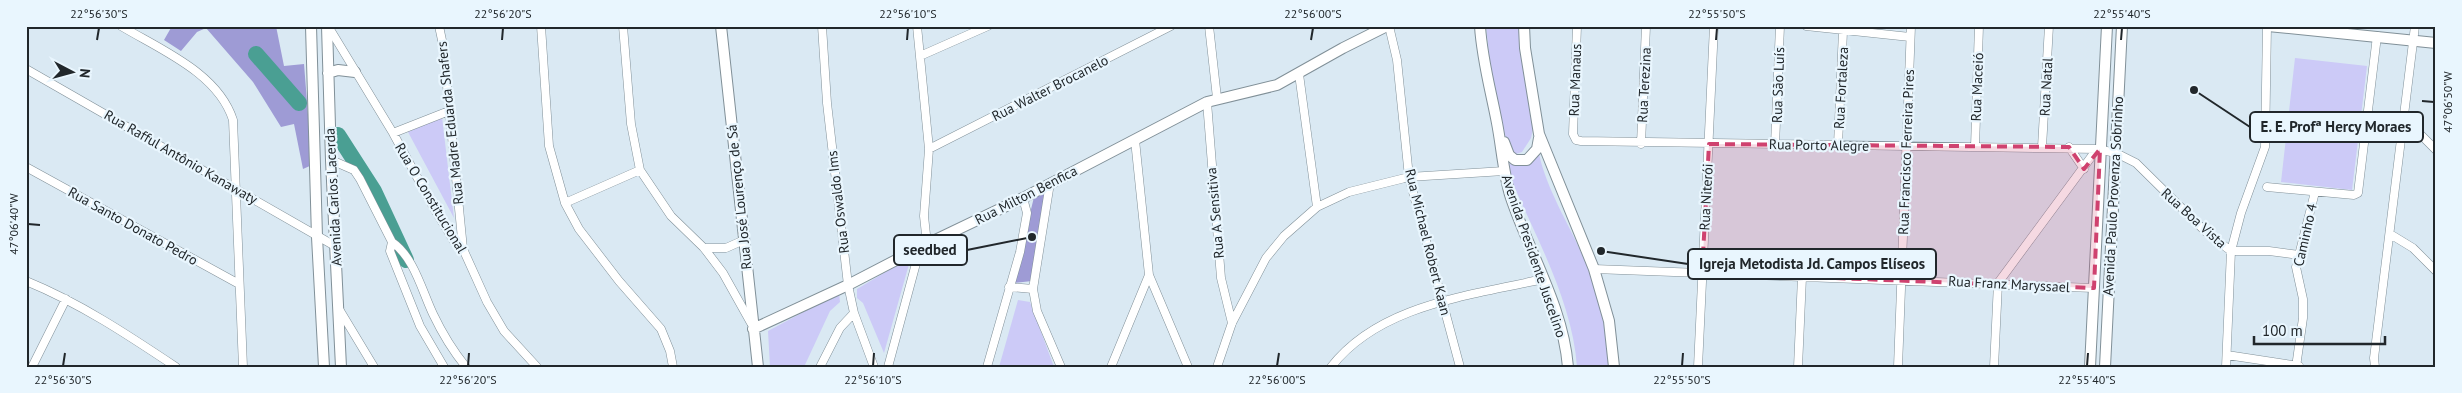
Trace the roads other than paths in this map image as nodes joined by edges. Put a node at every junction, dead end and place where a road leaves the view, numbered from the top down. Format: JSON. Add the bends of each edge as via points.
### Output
{"nodes":[{"id":1,"x":121,"y":26,"type":"edge"},
{"id":2,"x":311,"y":26,"type":"edge"},
{"id":3,"x":328,"y":26,"type":"edge"},
{"id":4,"x":439,"y":26,"type":"edge"},
{"id":5,"x":541,"y":26,"type":"edge"},
{"id":6,"x":623,"y":26,"type":"edge"},
{"id":7,"x":721,"y":26,"type":"edge"},
{"id":8,"x":822,"y":26,"type":"edge"},
{"id":9,"x":917,"y":26,"type":"edge"},
{"id":10,"x":988,"y":26,"type":"edge"},
{"id":11,"x":1171,"y":26,"type":"edge"},
{"id":12,"x":1209,"y":26,"type":"edge"},
{"id":13,"x":1388,"y":26,"type":"edge"},
{"id":14,"x":1480,"y":26,"type":"edge"},
{"id":15,"x":1524,"y":26,"type":"edge"},
{"id":16,"x":1577,"y":26,"type":"edge"},
{"id":17,"x":1646,"y":26,"type":"edge"},
{"id":18,"x":1714,"y":26,"type":"edge"},
{"id":19,"x":1780,"y":26,"type":"edge"},
{"id":20,"x":1806,"y":26,"type":"edge"},
{"id":21,"x":1911,"y":26,"type":"edge"},
{"id":22,"x":1979,"y":26,"type":"edge"},
{"id":23,"x":2049,"y":26,"type":"edge"},
{"id":24,"x":2107,"y":26,"type":"edge"},
{"id":25,"x":2122,"y":26,"type":"edge"},
{"id":26,"x":2268,"y":26,"type":"edge"},
{"id":27,"x":2415,"y":26,"type":"edge"},
{"id":28,"x":1843,"y":31,"type":"junction"},
{"id":29,"x":2377,"y":36,"type":"junction"},
{"id":30,"x":1910,"y":38,"type":"junction"},
{"id":31,"x":2414,"y":40,"type":"junction"},
{"id":32,"x":2436,"y":43,"type":"edge"},
{"id":33,"x":920,"y":56,"type":"junction"},
{"id":34,"x":26,"y":69,"type":"edge"},
{"id":35,"x":355,"y":72,"type":"junction"},
{"id":36,"x":328,"y":74,"type":"junction"},
{"id":37,"x":1299,"y":74,"type":"junction"},
{"id":38,"x":1217,"y":98,"type":"junction"},
{"id":39,"x":1207,"y":102,"type":"junction"},
{"id":40,"x":448,"y":111,"type":"junction"},
{"id":41,"x":2405,"y":119,"type":"junction"},
{"id":42,"x":1497,"y":124,"type":"junction"},
{"id":43,"x":394,"y":133,"type":"junction"},
{"id":44,"x":1540,"y":134,"type":"junction"},
{"id":45,"x":1573,"y":134,"type":"joint"},
{"id":46,"x":1135,"y":140,"type":"junction"},
{"id":47,"x":1641,"y":144,"type":"junction"},
{"id":48,"x":1709,"y":144,"type":"junction"},
{"id":49,"x":1775,"y":145,"type":"junction"},
{"id":50,"x":1838,"y":145,"type":"junction"},
{"id":51,"x":1905,"y":147,"type":"junction"},
{"id":52,"x":1976,"y":147,"type":"junction"},
{"id":53,"x":2042,"y":147,"type":"junction"},
{"id":54,"x":2069,"y":147,"type":"junction"},
{"id":55,"x":929,"y":149,"type":"junction"},
{"id":56,"x":2099,"y":149,"type":"junction"},
{"id":57,"x":2436,"y":150,"type":"edge"},
{"id":58,"x":2116,"y":153,"type":"junction"},
{"id":59,"x":331,"y":160,"type":"junction"},
{"id":60,"x":26,"y":167,"type":"edge"},
{"id":61,"x":2084,"y":169,"type":"junction"},
{"id":62,"x":640,"y":170,"type":"junction"},
{"id":63,"x":1504,"y":171,"type":"junction"},
{"id":64,"x":1409,"y":177,"type":"junction"},
{"id":65,"x":1050,"y":183,"type":"junction"},
{"id":66,"x":2267,"y":187,"type":"dead end"},
{"id":67,"x":236,"y":189,"type":"junction"},
{"id":68,"x":2314,"y":192,"type":"junction"},
{"id":69,"x":1023,"y":198,"type":"junction"},
{"id":70,"x":565,"y":204,"type":"junction"},
{"id":71,"x":1316,"y":207,"type":"junction"},
{"id":72,"x":2390,"y":234,"type":"junction"},
{"id":73,"x":318,"y":237,"type":"junction"},
{"id":74,"x":744,"y":240,"type":"junction"},
{"id":75,"x":392,"y":242,"type":"junction"},
{"id":76,"x":926,"y":244,"type":"junction"},
{"id":77,"x":335,"y":246,"type":"junction"},
{"id":78,"x":704,"y":248,"type":"junction"},
{"id":79,"x":463,"y":249,"type":"junction"},
{"id":80,"x":2231,"y":251,"type":"junction"},
{"id":81,"x":2299,"y":254,"type":"junction"},
{"id":82,"x":1594,"y":269,"type":"junction"},
{"id":83,"x":2436,"y":271,"type":"edge"},
{"id":84,"x":1702,"y":272,"type":"junction"},
{"id":85,"x":1150,"y":275,"type":"junction"},
{"id":86,"x":1802,"y":277,"type":"junction"},
{"id":87,"x":1544,"y":279,"type":"junction"},
{"id":88,"x":1902,"y":280,"type":"junction"},
{"id":89,"x":26,"y":281,"type":"edge"},
{"id":90,"x":1998,"y":283,"type":"junction"},
{"id":91,"x":239,"y":284,"type":"junction"},
{"id":92,"x":848,"y":285,"type":"junction"},
{"id":93,"x":1009,"y":287,"type":"junction"},
{"id":94,"x":2094,"y":288,"type":"junction"},
{"id":95,"x":1033,"y":289,"type":"junction"},
{"id":96,"x":66,"y":299,"type":"junction"},
{"id":97,"x":1442,"y":302,"type":"junction"},
{"id":98,"x":339,"y":309,"type":"junction"},
{"id":99,"x":854,"y":313,"type":"junction"},
{"id":100,"x":1232,"y":323,"type":"junction"},
{"id":101,"x":754,"y":329,"type":"junction"},
{"id":102,"x":2227,"y":355,"type":"junction"},
{"id":103,"x":2298,"y":366,"type":"edge"},
{"id":104,"x":32,"y":367,"type":"edge"},
{"id":105,"x":176,"y":367,"type":"edge"},
{"id":106,"x":243,"y":367,"type":"edge"},
{"id":107,"x":324,"y":367,"type":"edge"},
{"id":108,"x":341,"y":367,"type":"edge"},
{"id":109,"x":374,"y":367,"type":"edge"},
{"id":110,"x":444,"y":367,"type":"edge"},
{"id":111,"x":466,"y":367,"type":"edge"},
{"id":112,"x":537,"y":367,"type":"edge"},
{"id":113,"x":673,"y":367,"type":"edge"},
{"id":114,"x":758,"y":367,"type":"edge"},
{"id":115,"x":820,"y":367,"type":"edge"},
{"id":116,"x":874,"y":367,"type":"edge"},
{"id":117,"x":888,"y":367,"type":"edge"},
{"id":118,"x":987,"y":367,"type":"edge"},
{"id":119,"x":1061,"y":367,"type":"edge"},
{"id":120,"x":1111,"y":367,"type":"edge"},
{"id":121,"x":1188,"y":367,"type":"edge"},
{"id":122,"x":1216,"y":367,"type":"edge"},
{"id":123,"x":1331,"y":367,"type":"edge"},
{"id":124,"x":1460,"y":367,"type":"edge"},
{"id":125,"x":1568,"y":367,"type":"edge"},
{"id":126,"x":1614,"y":367,"type":"edge"},
{"id":127,"x":1698,"y":367,"type":"edge"},
{"id":128,"x":1798,"y":367,"type":"edge"},
{"id":129,"x":1898,"y":367,"type":"edge"},
{"id":130,"x":1994,"y":367,"type":"edge"},
{"id":131,"x":2090,"y":367,"type":"edge"},
{"id":132,"x":2105,"y":367,"type":"edge"},
{"id":133,"x":2226,"y":367,"type":"edge"},
{"id":134,"x":2375,"y":367,"type":"edge"}],
"edges":[{"from":1,"to":67,"type":"street","via":[[204,77],[228,105],[233,120]]},
{"from":2,"to":73,"type":"main road","name":"Avenida Carlos Lacerda"},
{"from":3,"to":35,"type":"street","name":"Rua O Constitucional"},
{"from":3,"to":36,"type":"main road","name":"Avenida Carlos Lacerda"},
{"from":4,"to":40,"type":"street","name":"Rua Madre Eduarda Shafers"},
{"from":5,"to":70,"type":"street","via":[[549,146]]},
{"from":6,"to":62,"type":"street","via":[[632,124]]},
{"from":7,"to":74,"type":"main road","name":"Rua José Lourenço de Sá"},
{"from":8,"to":92,"type":"street","name":"Rua Oswaldo Ims","via":[[827,103]]},
{"from":9,"to":33,"type":"street"},
{"from":10,"to":33,"type":"street"},
{"from":11,"to":55,"type":"street","name":"Rua Walter Brocanelo"},
{"from":12,"to":38,"type":"street"},
{"from":13,"to":37,"type":"main road","name":"Rua Milton Benfica"},
{"from":13,"to":64,"type":"street","name":"Rua Michael Robert Kaan","via":[[1397,60]]},
{"from":14,"to":42,"type":"main road","name":"Avenida Presidente Juscelino","via":[[1482,55]]},
{"from":15,"to":44,"type":"main road"},
{"from":16,"to":45,"type":"street","name":"Rua Manaus"},
{"from":17,"to":47,"type":"street","name":"Rua Terezina"},
{"from":18,"to":48,"type":"street","name":"Rua Niterói"},
{"from":19,"to":49,"type":"street","name":"Rua São Luís"},
{"from":20,"to":28,"type":"street"},
{"from":21,"to":30,"type":"street","name":"Rua Francisco Ferreira Pires"},
{"from":22,"to":52,"type":"street","name":"Rua Maceió"},
{"from":23,"to":53,"type":"street","name":"Rua Natal"},
{"from":24,"to":56,"type":"main road","name":"Avenida Paulo Provenza Sobrinho"},
{"from":25,"to":58,"type":"main road","name":"Avenida Paulo Provenza Sobrinho"},
{"from":26,"to":29,"type":"main road"},
{"from":26,"to":80,"type":"street","via":[[2265,146]]},
{"from":27,"to":31,"type":"street"},
{"from":28,"to":30,"type":"street"},
{"from":28,"to":50,"type":"street","name":"Rua Fortaleza"},
{"from":29,"to":31,"type":"main road"},
{"from":29,"to":68,"type":"street","via":[[2359,191],[2354,195]]},
{"from":30,"to":51,"type":"street","name":"Rua Francisco Ferreira Pires"},
{"from":31,"to":32,"type":"main road"},
{"from":31,"to":41,"type":"street"},
{"from":33,"to":55,"type":"street"},
{"from":34,"to":67,"type":"street","name":"Rua Rafful Antônio Kanawaty"},
{"from":35,"to":36,"type":"main road","via":[[338,70]]},
{"from":35,"to":43,"type":"street","name":"Rua O Constitucional"},
{"from":36,"to":59,"type":"main road","name":"Avenida Carlos Lacerda"},
{"from":37,"to":38,"type":"main road","name":"Rua Milton Benfica","via":[[1277,85]]},
{"from":37,"to":71,"type":"street"},
{"from":38,"to":39,"type":"main road","name":"Rua Milton Benfica"},
{"from":39,"to":46,"type":"main road","name":"Rua Milton Benfica"},
{"from":39,"to":100,"type":"street","name":"Rua A Sensitiva","via":[[1221,278]]},
{"from":40,"to":43,"type":"street"},
{"from":40,"to":79,"type":"street","name":"Rua Madre Eduarda Shafers"},
{"from":41,"to":57,"type":"street"},
{"from":41,"to":72,"type":"street"},
{"from":42,"to":44,"type":"main road","via":[[1509,155],[1515,160],[1527,160],[1533,155]]},
{"from":42,"to":63,"type":"main road","name":"Avenida Presidente Juscelino"},
{"from":43,"to":79,"type":"street","name":"Rua O Constitucional","via":[[435,210]]},
{"from":44,"to":82,"type":"main road"},
{"from":45,"to":47,"type":"street","name":"Rua Porto Alegre","via":[[1576,140],[1581,141]]},
{"from":46,"to":65,"type":"main road","name":"Rua Milton Benfica"},
{"from":46,"to":85,"type":"street"},
{"from":47,"to":48,"type":"street","name":"Rua Porto Alegre"},
{"from":48,"to":49,"type":"street","name":"Rua Porto Alegre"},
{"from":48,"to":84,"type":"street","name":"Rua Niterói"},
{"from":49,"to":50,"type":"street","name":"Rua Porto Alegre"},
{"from":50,"to":51,"type":"street","name":"Rua Porto Alegre"},
{"from":51,"to":52,"type":"street","name":"Rua Porto Alegre"},
{"from":51,"to":88,"type":"street","name":"Rua Francisco Ferreira Pires"},
{"from":52,"to":53,"type":"street","name":"Rua Porto Alegre"},
{"from":53,"to":54,"type":"street","name":"Rua Porto Alegre"},
{"from":54,"to":56,"type":"street","name":"Rua Porto Alegre"},
{"from":54,"to":61,"type":"street"},
{"from":55,"to":76,"type":"street","via":[[924,216]]},
{"from":56,"to":58,"type":"street","name":"Rua Boa Vista"},
{"from":56,"to":61,"type":"street"},
{"from":56,"to":94,"type":"main road","name":"Avenida Paulo Provenza Sobrinho"},
{"from":58,"to":80,"type":"street","name":"Rua Boa Vista","via":[[2136,163],[2206,232]]},
{"from":58,"to":132,"type":"main road","name":"Avenida Paulo Provenza Sobrinho"},
{"from":59,"to":75,"type":"street","via":[[346,165],[357,175]]},
{"from":59,"to":77,"type":"main road","name":"Avenida Carlos Lacerda"},
{"from":60,"to":91,"type":"street","name":"Rua Santo Donato Pedro"},
{"from":61,"to":90,"type":"street"},
{"from":62,"to":70,"type":"street"},
{"from":62,"to":78,"type":"street","via":[[671,216]]},
{"from":63,"to":64,"type":"street"},
{"from":63,"to":87,"type":"main road","name":"Avenida Presidente Juscelino"},
{"from":64,"to":71,"type":"street","via":[[1349,192]]},
{"from":64,"to":97,"type":"street","name":"Rua Michael Robert Kaan"},
{"from":65,"to":69,"type":"main road","name":"Rua Milton Benfica"},
{"from":65,"to":95,"type":"street"},
{"from":66,"to":68,"type":"street"},
{"from":67,"to":73,"type":"street","name":"Rua Rafful Antônio Kanawaty"},
{"from":67,"to":91,"type":"street"},
{"from":68,"to":81,"type":"street","name":"Caminho 4"},
{"from":69,"to":76,"type":"main road","name":"Rua Milton Benfica"},
{"from":69,"to":93,"type":"street","via":[[1027,213]]},
{"from":70,"to":113,"type":"street","via":[[579,229],[661,329]]},
{"from":71,"to":100,"type":"street","via":[[1284,236],[1266,258]]},
{"from":72,"to":83,"type":"street","via":[[2413,248]]},
{"from":72,"to":134,"type":"street"},
{"from":73,"to":77,"type":"street","name":"Rua Rafful Antônio Kanawaty"},
{"from":73,"to":107,"type":"main road","name":"Avenida Carlos Lacerda"},
{"from":74,"to":78,"type":"street","via":[[726,248]]},
{"from":74,"to":101,"type":"main road","name":"Rua José Lourenço de Sá"},
{"from":75,"to":110,"type":"street","via":[[390,251],[420,326]]},
{"from":75,"to":111,"type":"street","via":[[402,249],[434,317]]},
{"from":76,"to":92,"type":"main road","name":"Rua Milton Benfica"},
{"from":76,"to":117,"type":"street","via":[[918,256]]},
{"from":77,"to":98,"type":"main road","name":"Avenida Carlos Lacerda"},
{"from":78,"to":101,"type":"street","via":[[723,273]]},
{"from":79,"to":112,"type":"street","name":"Rua O Constitucional","via":[[504,331]]},
{"from":80,"to":81,"type":"street","name":"Rua Boa Vista"},
{"from":80,"to":102,"type":"street"},
{"from":81,"to":103,"type":"street","name":"Caminho 4","via":[[2296,273],[2303,299],[2303,318]]},
{"from":82,"to":84,"type":"street","name":"Rua Franz Maryssael"},
{"from":82,"to":126,"type":"main road","via":[[1609,321]]},
{"from":84,"to":86,"type":"street","name":"Rua Franz Maryssael"},
{"from":84,"to":127,"type":"street","name":"Rua Niterói"},
{"from":85,"to":120,"type":"street"},
{"from":85,"to":121,"type":"street"},
{"from":86,"to":88,"type":"street","name":"Rua Franz Maryssael"},
{"from":86,"to":128,"type":"street"},
{"from":87,"to":97,"type":"street"},
{"from":87,"to":125,"type":"main road","name":"Avenida Presidente Juscelino","via":[[1561,328]]},
{"from":88,"to":90,"type":"street","name":"Rua Franz Maryssael"},
{"from":88,"to":129,"type":"street","name":"Rua Francisco Ferreira Pires"},
{"from":89,"to":96,"type":"street"},
{"from":90,"to":94,"type":"street","name":"Rua Franz Maryssael"},
{"from":90,"to":130,"type":"street"},
{"from":91,"to":106,"type":"street"},
{"from":92,"to":99,"type":"street","name":"Rua Oswaldo Ims"},
{"from":92,"to":101,"type":"main road","name":"Rua Milton Benfica"},
{"from":93,"to":95,"type":"street"},
{"from":93,"to":118,"type":"street"},
{"from":94,"to":131,"type":"main road","name":"Avenida Paulo Provenza Sobrinho"},
{"from":95,"to":119,"type":"street","via":[[1037,311]]},
{"from":96,"to":104,"type":"street"},
{"from":96,"to":105,"type":"street"},
{"from":97,"to":123,"type":"street","via":[[1391,319],[1358,339]]},
{"from":97,"to":124,"type":"street","name":"Rua Michael Robert Kaan"},
{"from":98,"to":108,"type":"main road","name":"Avenida Carlos Lacerda"},
{"from":98,"to":109,"type":"street"},
{"from":99,"to":115,"type":"street","via":[[840,328]]},
{"from":99,"to":116,"type":"street","name":"Rua Oswaldo Ims"},
{"from":100,"to":122,"type":"street"},
{"from":101,"to":114,"type":"main road","name":"Rua José Lourenço de Sá"},
{"from":102,"to":103,"type":"street"},
{"from":102,"to":133,"type":"street"}]}
